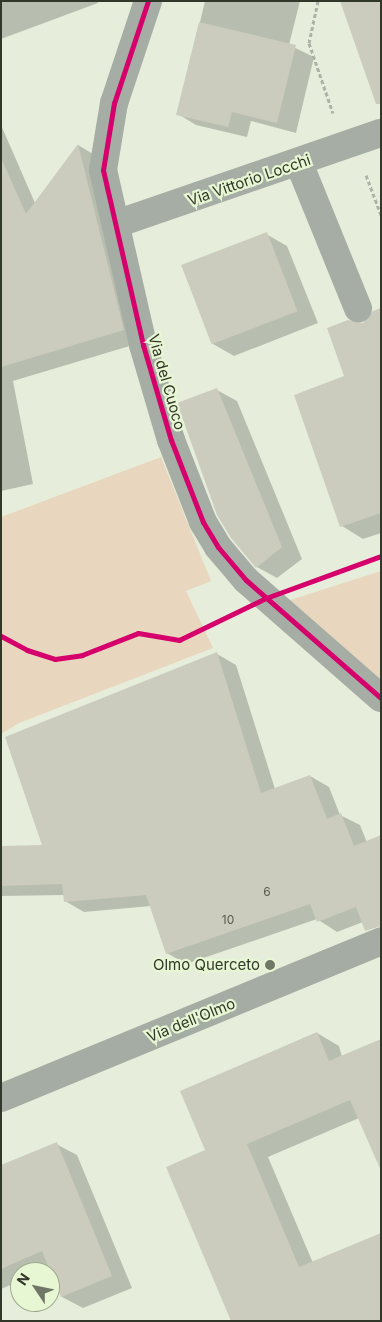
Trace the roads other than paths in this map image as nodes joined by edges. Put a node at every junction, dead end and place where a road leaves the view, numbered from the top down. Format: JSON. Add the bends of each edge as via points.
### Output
{"nodes":[{"id":1,"x":148,"y":1,"type":"edge"},
{"id":2,"x":381,"y":134,"type":"edge"},
{"id":3,"x":299,"y":163,"type":"junction"},
{"id":4,"x":116,"y":224,"type":"junction"},
{"id":5,"x":358,"y":308,"type":"dead end"},
{"id":6,"x":381,"y":698,"type":"edge"},
{"id":7,"x":381,"y":941,"type":"edge"},
{"id":8,"x":1,"y":1098,"type":"edge"}],
"edges":[{"from":1,"to":4,"type":"street","name":"Via del Cuoco","via":[[114,104],[105,144],[102,170]]},
{"from":2,"to":3,"type":"street","name":"Via Vittorio Locchi"},
{"from":3,"to":4,"type":"street","name":"Via Vittorio Locchi"},
{"from":3,"to":5,"type":"street"},
{"from":4,"to":6,"type":"street","name":"Via del Cuoco","via":[[143,346],[171,440],[203,522],[218,547],[246,580]]},
{"from":7,"to":8,"type":"main road","name":"Via dell'Olmo"}]}
